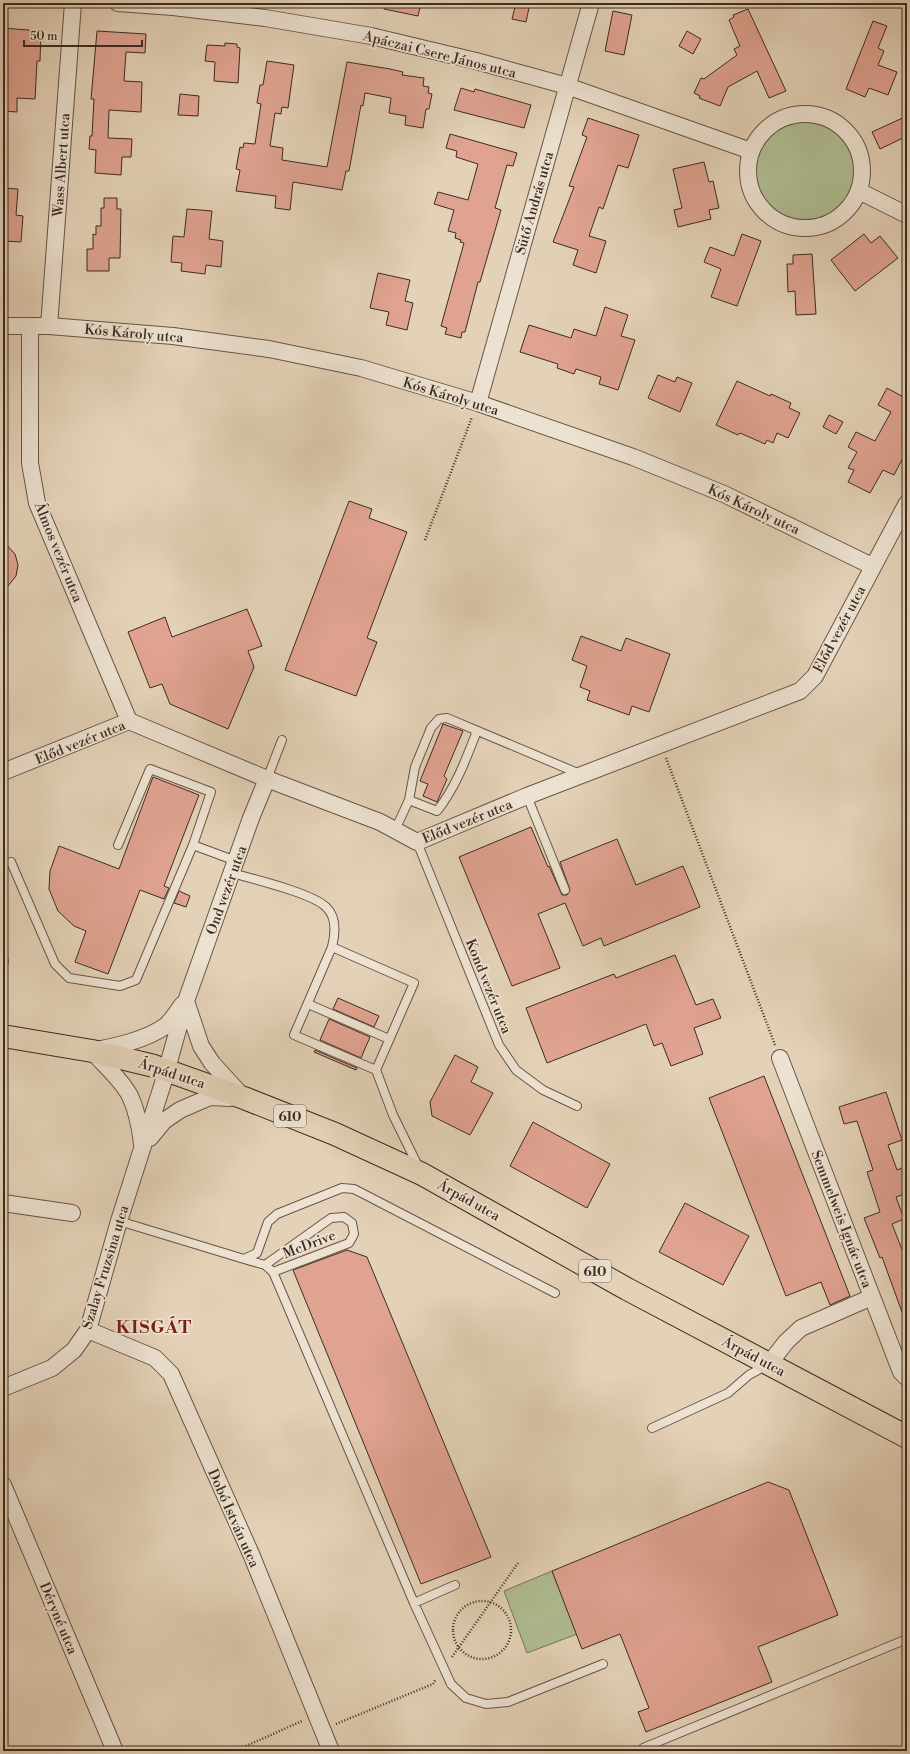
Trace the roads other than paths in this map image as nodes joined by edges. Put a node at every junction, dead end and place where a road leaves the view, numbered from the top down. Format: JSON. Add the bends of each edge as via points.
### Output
{"nodes":[{"id":1,"x":73,"y":3,"type":"edge"},
{"id":2,"x":118,"y":3,"type":"edge"},
{"id":3,"x":591,"y":3,"type":"edge"},
{"id":4,"x":567,"y":86,"type":"junction"},
{"id":5,"x":751,"y":151,"type":"junction"},
{"id":6,"x":859,"y":191,"type":"junction"},
{"id":7,"x":907,"y":215,"type":"edge"},
{"id":8,"x":3,"y":326,"type":"edge"},
{"id":9,"x":30,"y":326,"type":"junction"},
{"id":10,"x":49,"y":326,"type":"junction"},
{"id":11,"x":478,"y":403,"type":"junction"},
{"id":12,"x":907,"y":503,"type":"edge"},
{"id":13,"x":872,"y":566,"type":"junction"},
{"id":14,"x":129,"y":721,"type":"junction"},
{"id":15,"x":477,"y":731,"type":"junction"},
{"id":16,"x":282,"y":740,"type":"dead end"},
{"id":17,"x":3,"y":772,"type":"edge"},
{"id":18,"x":582,"y":775,"type":"junction"},
{"id":19,"x":267,"y":779,"type":"junction"},
{"id":20,"x":527,"y":796,"type":"junction"},
{"id":21,"x":409,"y":800,"type":"junction"},
{"id":22,"x":394,"y":830,"type":"junction"},
{"id":23,"x":417,"y":842,"type":"junction"},
{"id":24,"x":118,"y":845,"type":"dead end"},
{"id":25,"x":193,"y":845,"type":"junction"},
{"id":26,"x":11,"y":862,"type":"dead end"},
{"id":27,"x":234,"y":867,"type":"junction"},
{"id":28,"x":565,"y":890,"type":"dead end"},
{"id":29,"x":332,"y":948,"type":"junction"},
{"id":30,"x":186,"y":1001,"type":"junction"},
{"id":31,"x":308,"y":1004,"type":"junction"},
{"id":32,"x":3,"y":1036,"type":"edge"},
{"id":33,"x":390,"y":1039,"type":"junction"},
{"id":34,"x":92,"y":1051,"type":"junction"},
{"id":35,"x":780,"y":1058,"type":"road end"},
{"id":36,"x":376,"y":1070,"type":"junction"},
{"id":37,"x":166,"y":1071,"type":"junction"},
{"id":38,"x":244,"y":1098,"type":"junction"},
{"id":39,"x":577,"y":1106,"type":"dead end"},
{"id":40,"x":142,"y":1149,"type":"junction"},
{"id":41,"x":422,"y":1174,"type":"junction"},
{"id":42,"x":3,"y":1203,"type":"edge"},
{"id":43,"x":72,"y":1213,"type":"dead end"},
{"id":44,"x":119,"y":1221,"type":"junction"},
{"id":45,"x":244,"y":1259,"type":"junction"},
{"id":46,"x":265,"y":1265,"type":"junction"},
{"id":47,"x":273,"y":1272,"type":"junction"},
{"id":48,"x":555,"y":1293,"type":"dead end"},
{"id":49,"x":872,"y":1296,"type":"junction"},
{"id":50,"x":88,"y":1330,"type":"junction"},
{"id":51,"x":769,"y":1364,"type":"junction"},
{"id":52,"x":907,"y":1378,"type":"edge"},
{"id":53,"x":3,"y":1388,"type":"edge"},
{"id":54,"x":652,"y":1428,"type":"dead end"},
{"id":55,"x":907,"y":1437,"type":"edge"},
{"id":56,"x":3,"y":1485,"type":"edge"},
{"id":57,"x":455,"y":1585,"type":"dead end"},
{"id":58,"x":414,"y":1603,"type":"junction"},
{"id":59,"x":907,"y":1639,"type":"edge"},
{"id":60,"x":603,"y":1664,"type":"dead end"},
{"id":61,"x":643,"y":1748,"type":"dead end"},
{"id":62,"x":115,"y":1751,"type":"edge"},
{"id":63,"x":331,"y":1751,"type":"edge"}],
"edges":[{"from":1,"to":10,"type":"street","name":"Wass Albert utca"},
{"from":2,"to":4,"type":"street","name":"Apáczai Csere János utca","via":[[265,18],[371,36]]},
{"from":3,"to":4,"type":"street","name":"Sütő András utca"},
{"from":4,"to":5,"type":"street","name":"Apáczai Csere János utca"},
{"from":4,"to":11,"type":"street","name":"Sütő András utca"},
{"from":5,"to":6,"type":"street","via":[[747,166],[749,187],[758,205],[773,219],[792,227],[813,228],[832,221],[848,208]]},
{"from":5,"to":6,"type":"street","via":[[763,130],[779,119],[798,114],[818,114],[836,122],[850,135],[859,152],[862,171]]},
{"from":6,"to":7,"type":"street"},
{"from":8,"to":9,"type":"street","name":"Kós Károly utca"},
{"from":9,"to":10,"type":"street","name":"Kós Károly utca"},
{"from":9,"to":14,"type":"street","name":"Álmos vezér utca","via":[[30,463],[37,503]]},
{"from":10,"to":11,"type":"street","name":"Kós Károly utca","via":[[173,336],[269,349],[361,368]]},
{"from":11,"to":13,"type":"street","name":"Kós Károly utca","via":[[633,456],[696,482]]},
{"from":12,"to":13,"type":"street","name":"Előd vezér utca"},
{"from":13,"to":18,"type":"street","name":"Előd vezér utca","via":[[815,676],[800,691]]},
{"from":14,"to":17,"type":"street","name":"Előd vezér utca"},
{"from":14,"to":19,"type":"street","name":"Előd vezér utca"},
{"from":15,"to":18,"type":"lane"},
{"from":15,"to":21,"type":"lane","via":[[458,779],[437,811]]},
{"from":15,"to":21,"type":"lane","via":[[447,718],[439,719],[431,728],[415,767]]},
{"from":16,"to":19,"type":"lane"},
{"from":18,"to":20,"type":"street","name":"Előd vezér utca"},
{"from":19,"to":22,"type":"street","name":"Előd vezér utca","via":[[380,822]]},
{"from":19,"to":27,"type":"street","name":"Ond vezér utca"},
{"from":20,"to":23,"type":"street","name":"Előd vezér utca"},
{"from":20,"to":28,"type":"lane"},
{"from":21,"to":22,"type":"lane"},
{"from":22,"to":23,"type":"street","name":"Előd vezér utca"},
{"from":23,"to":39,"type":"lane","name":"Kond vezér utca","via":[[499,1045],[516,1070],[543,1090]]},
{"from":24,"to":25,"type":"lane","via":[[150,769],[211,792]]},
{"from":25,"to":26,"type":"lane","via":[[136,980],[120,986],[69,978],[55,964]]},
{"from":25,"to":27,"type":"lane"},
{"from":27,"to":29,"type":"lane","via":[[316,900],[327,907],[333,918],[335,934]]},
{"from":27,"to":30,"type":"street","name":"Ond vezér utca"},
{"from":29,"to":31,"type":"lane"},
{"from":29,"to":33,"type":"lane","via":[[414,983]]},
{"from":30,"to":34,"type":"street","name":"Ond vezér utca","via":[[165,1026],[153,1033],[131,1042]]},
{"from":30,"to":37,"type":"street","name":"Ond vezér utca"},
{"from":30,"to":38,"type":"street","via":[[201,1046],[212,1063]]},
{"from":31,"to":33,"type":"lane"},
{"from":31,"to":36,"type":"lane","via":[[294,1035]]},
{"from":32,"to":34,"type":"main road","name":"Árpád utca","number":"610"},
{"from":33,"to":36,"type":"lane"},
{"from":34,"to":37,"type":"main road","name":"Árpád utca","number":"610"},
{"from":34,"to":40,"type":"street","name":"Szalay Fruzsina utca","via":[[130,1096],[139,1120]]},
{"from":35,"to":49,"type":"street","name":"Semmelweis Ignác utca"},
{"from":36,"to":41,"type":"lane"},
{"from":37,"to":38,"type":"main road","name":"Árpád utca","number":"610"},
{"from":37,"to":40,"type":"street","name":"Szalay Fruzsina utca"},
{"from":38,"to":40,"type":"street","name":"Szalay Fruzsina utca","via":[[210,1097],[180,1110],[164,1121]]},
{"from":38,"to":41,"type":"main road","name":"Árpád utca","number":"610","via":[[336,1134]]},
{"from":40,"to":44,"type":"street","name":"Szalay Fruzsina utca"},
{"from":41,"to":51,"type":"main road","name":"Árpád utca","number":"610","via":[[627,1289]]},
{"from":42,"to":43,"type":"street"},
{"from":44,"to":45,"type":"lane"},
{"from":44,"to":50,"type":"street","name":"Szalay Fruzsina utca"},
{"from":45,"to":46,"type":"lane"},
{"from":45,"to":48,"type":"lane","via":[[257,1252],[268,1222],[277,1214],[342,1188],[354,1189]]},
{"from":46,"to":47,"type":"lane"},
{"from":46,"to":47,"type":"lane","name":"McDrive","via":[[332,1218],[344,1217],[352,1223],[354,1234],[348,1243]]},
{"from":47,"to":58,"type":"lane"},
{"from":49,"to":51,"type":"street","via":[[802,1328],[786,1342]]},
{"from":49,"to":52,"type":"street","name":"Semmelweis Ignác utca","via":[[901,1372]]},
{"from":50,"to":53,"type":"street","name":"Szalay Fruzsina utca","via":[[74,1350],[52,1368]]},
{"from":50,"to":63,"type":"street","name":"Dobó István utca","via":[[155,1358],[171,1374],[251,1554]]},
{"from":51,"to":54,"type":"lane","via":[[749,1375],[728,1393]]},
{"from":51,"to":55,"type":"main road","name":"Árpád utca","number":"610"},
{"from":56,"to":62,"type":"street","name":"Déryné utca"},
{"from":57,"to":58,"type":"lane"},
{"from":58,"to":60,"type":"lane","via":[[451,1684],[466,1698],[486,1704],[508,1702]]},
{"from":59,"to":61,"type":"lane"}]}
